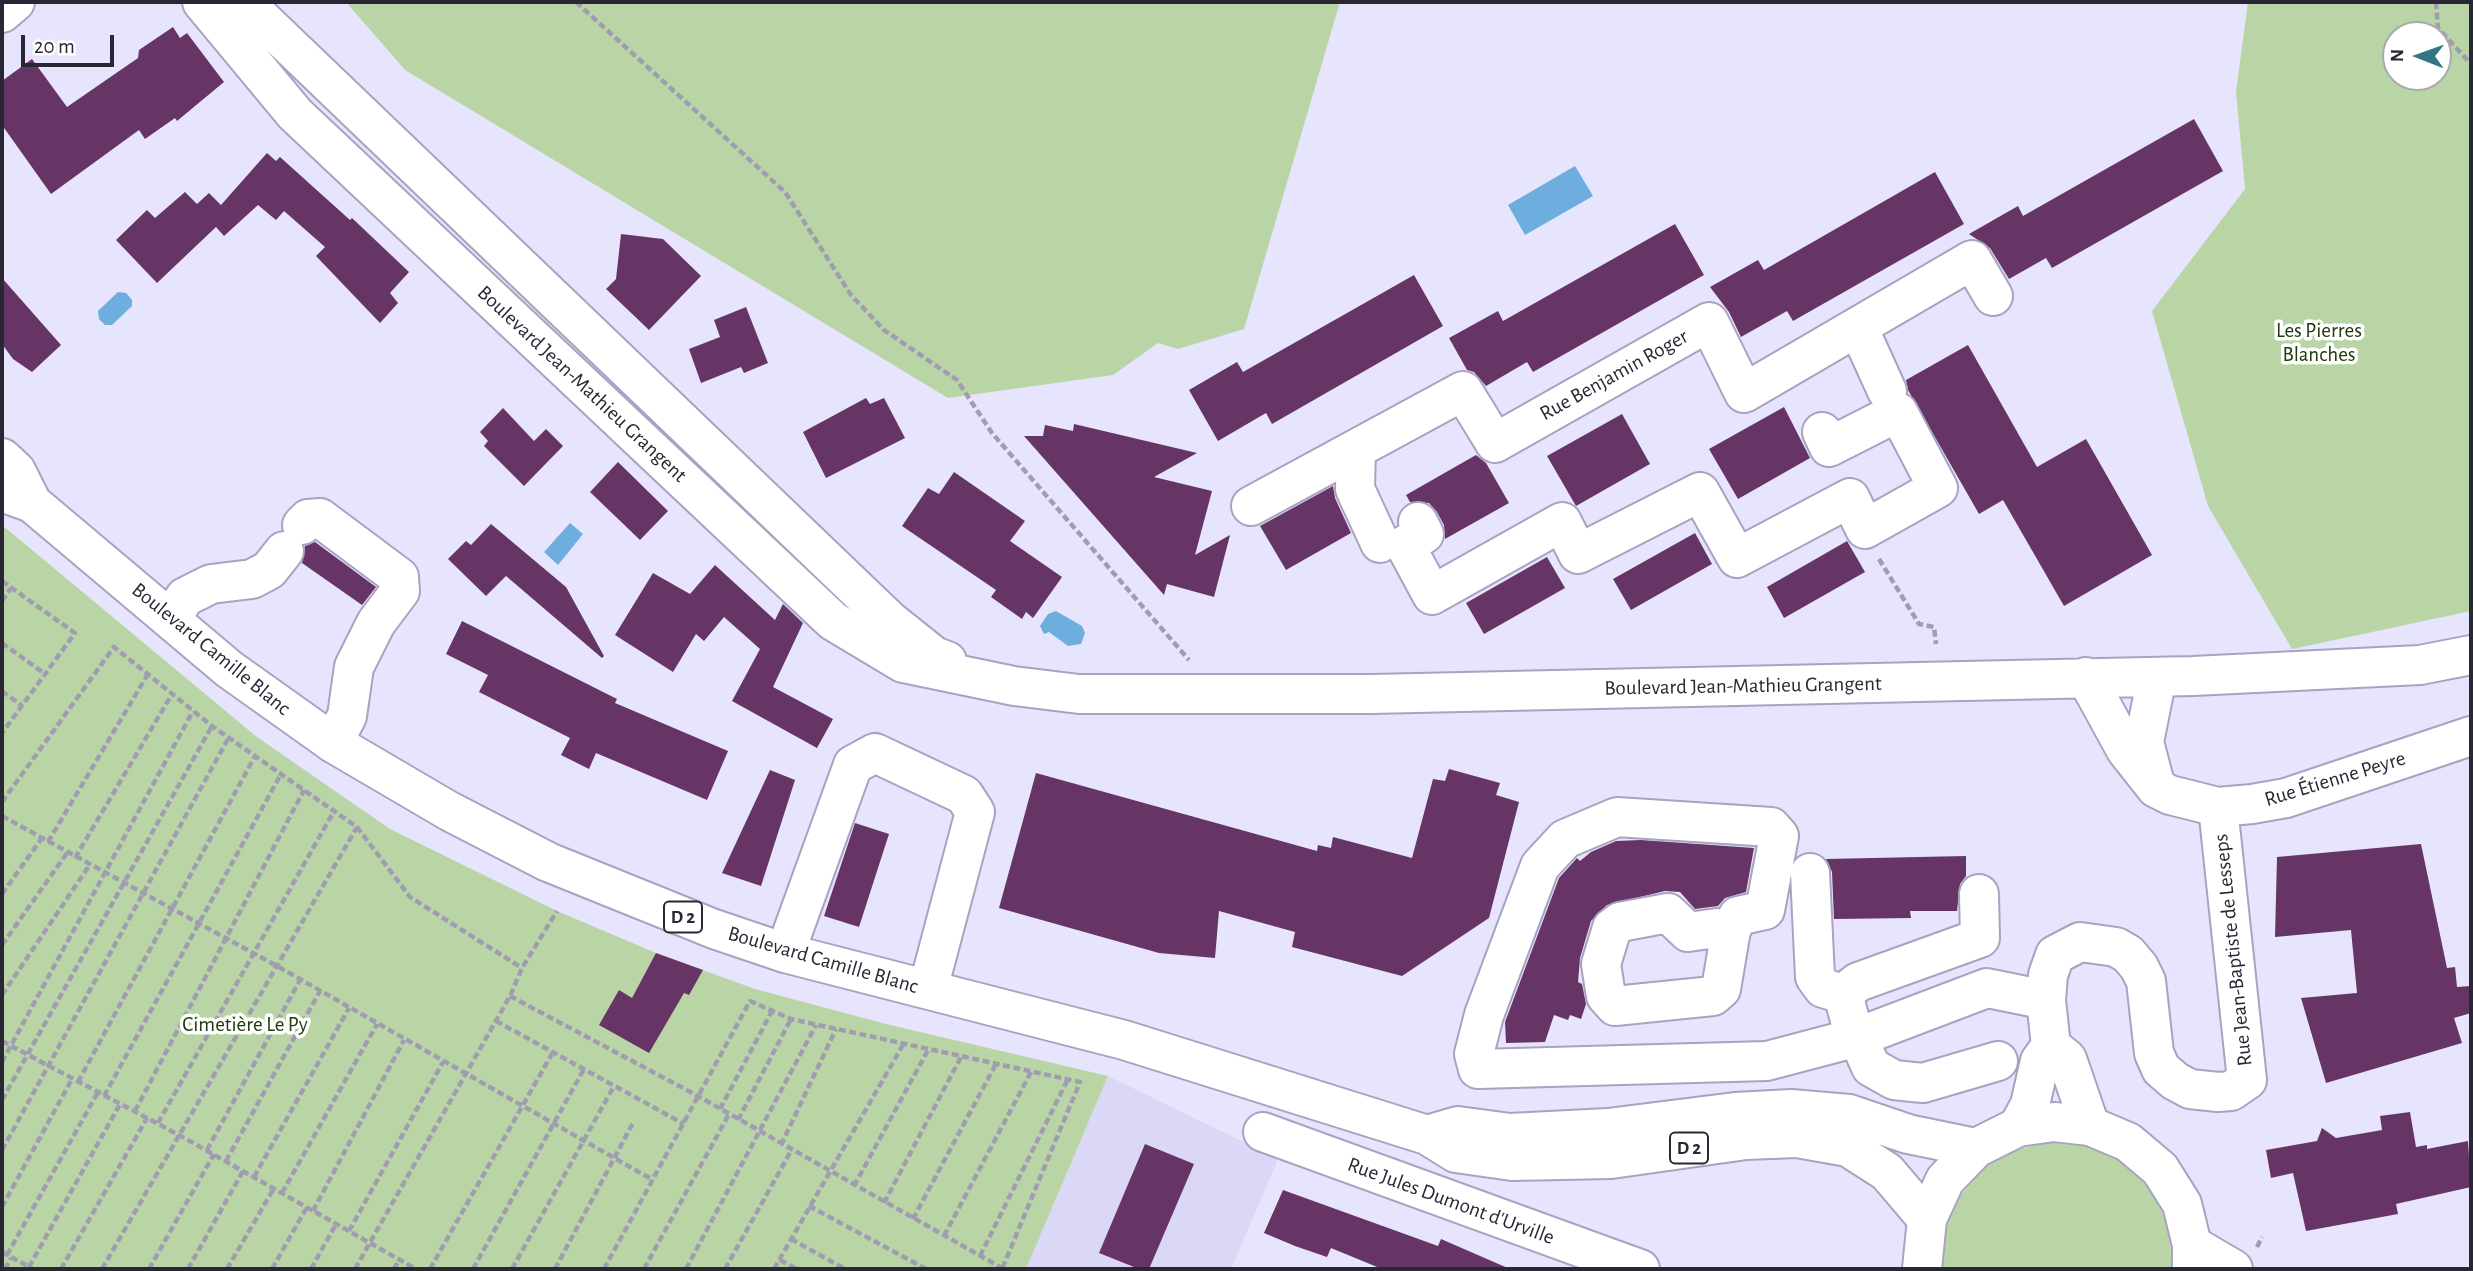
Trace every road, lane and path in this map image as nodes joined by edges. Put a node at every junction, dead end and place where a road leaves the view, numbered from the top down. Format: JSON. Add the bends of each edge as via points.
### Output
{"nodes":[{"id":1,"x":15,"y":2,"type":"edge"},
{"id":2,"x":202,"y":2,"type":"edge"},
{"id":3,"x":244,"y":2,"type":"edge"},
{"id":4,"x":576,"y":2,"type":"edge"},
{"id":5,"x":2436,"y":2,"type":"edge"},
{"id":6,"x":2,"y":13,"type":"edge"},
{"id":7,"x":2471,"y":64,"type":"edge"},
{"id":8,"x":1993,"y":296,"type":"dead end"},
{"id":9,"x":1858,"y":327,"type":"junction"},
{"id":10,"x":1887,"y":391,"type":"dead end"},
{"id":11,"x":1822,"y":432,"type":"dead end"},
{"id":12,"x":1356,"y":449,"type":"junction"},
{"id":13,"x":2,"y":458,"type":"edge"},
{"id":14,"x":17,"y":497,"type":"edge"},
{"id":15,"x":1251,"y":506,"type":"dead end"},
{"id":16,"x":1418,"y":522,"type":"dead end"},
{"id":17,"x":1380,"y":543,"type":"dead end"},
{"id":18,"x":1880,"y":560,"type":"dead end"},
{"id":19,"x":2,"y":581,"type":"edge"},
{"id":20,"x":11,"y":588,"type":"junction"},
{"id":21,"x":2,"y":601,"type":"edge"},
{"id":22,"x":171,"y":618,"type":"junction"},
{"id":23,"x":2,"y":643,"type":"edge"},
{"id":24,"x":1936,"y":645,"type":"dead end"},
{"id":25,"x":2471,"y":654,"type":"edge"},
{"id":26,"x":45,"y":674,"type":"junction"},
{"id":27,"x":148,"y":674,"type":"junction"},
{"id":28,"x":2086,"y":677,"type":"junction"},
{"id":29,"x":2157,"y":677,"type":"junction"},
{"id":30,"x":1014,"y":686,"type":"junction"},
{"id":31,"x":2,"y":691,"type":"edge"},
{"id":32,"x":172,"y":694,"type":"junction"},
{"id":33,"x":1216,"y":694,"type":"junction"},
{"id":34,"x":22,"y":706,"type":"junction"},
{"id":35,"x":194,"y":711,"type":"junction"},
{"id":36,"x":212,"y":726,"type":"junction"},
{"id":37,"x":2,"y":733,"type":"edge"},
{"id":38,"x":2471,"y":736,"type":"edge"},
{"id":39,"x":229,"y":737,"type":"junction"},
{"id":40,"x":333,"y":743,"type":"junction"},
{"id":41,"x":255,"y":756,"type":"junction"},
{"id":42,"x":281,"y":774,"type":"junction"},
{"id":43,"x":2156,"y":788,"type":"junction"},
{"id":44,"x":304,"y":790,"type":"junction"},
{"id":45,"x":2,"y":802,"type":"edge"},
{"id":46,"x":2218,"y":807,"type":"junction"},
{"id":47,"x":334,"y":811,"type":"junction"},
{"id":48,"x":2,"y":816,"type":"edge"},
{"id":49,"x":357,"y":827,"type":"junction"},
{"id":50,"x":41,"y":838,"type":"junction"},
{"id":51,"x":48,"y":842,"type":"junction"},
{"id":52,"x":67,"y":853,"type":"junction"},
{"id":53,"x":75,"y":858,"type":"junction"},
{"id":54,"x":89,"y":866,"type":"junction"},
{"id":55,"x":1810,"y":873,"type":"dead end"},
{"id":56,"x":105,"y":874,"type":"junction"},
{"id":57,"x":123,"y":884,"type":"junction"},
{"id":58,"x":2,"y":894,"type":"edge"},
{"id":59,"x":1979,"y":894,"type":"dead end"},
{"id":60,"x":144,"y":896,"type":"junction"},
{"id":61,"x":170,"y":910,"type":"junction"},
{"id":62,"x":557,"y":911,"type":"dead end"},
{"id":63,"x":199,"y":925,"type":"junction"},
{"id":64,"x":1731,"y":930,"type":"dead end"},
{"id":65,"x":226,"y":939,"type":"junction"},
{"id":66,"x":2,"y":945,"type":"edge"},
{"id":67,"x":252,"y":953,"type":"junction"},
{"id":68,"x":785,"y":953,"type":"junction"},
{"id":69,"x":276,"y":966,"type":"junction"},
{"id":70,"x":522,"y":968,"type":"junction"},
{"id":71,"x":300,"y":980,"type":"junction"},
{"id":72,"x":928,"y":989,"type":"junction"},
{"id":73,"x":320,"y":991,"type":"junction"},
{"id":74,"x":1843,"y":994,"type":"junction"},
{"id":75,"x":2,"y":995,"type":"edge"},
{"id":76,"x":510,"y":996,"type":"junction"},
{"id":77,"x":2046,"y":1000,"type":"junction"},
{"id":78,"x":349,"y":1008,"type":"junction"},
{"id":79,"x":772,"y":1011,"type":"junction"},
{"id":80,"x":791,"y":1019,"type":"junction"},
{"id":81,"x":496,"y":1021,"type":"junction"},
{"id":82,"x":377,"y":1024,"type":"junction"},
{"id":83,"x":816,"y":1025,"type":"junction"},
{"id":84,"x":836,"y":1029,"type":"junction"},
{"id":85,"x":1858,"y":1037,"type":"junction"},
{"id":86,"x":404,"y":1040,"type":"junction"},
{"id":87,"x":2,"y":1041,"type":"edge"},
{"id":88,"x":903,"y":1045,"type":"junction"},
{"id":89,"x":11,"y":1046,"type":"junction"},
{"id":90,"x":2051,"y":1046,"type":"junction"},
{"id":91,"x":928,"y":1050,"type":"junction"},
{"id":92,"x":553,"y":1052,"type":"junction"},
{"id":93,"x":26,"y":1055,"type":"junction"},
{"id":94,"x":961,"y":1057,"type":"junction"},
{"id":95,"x":1998,"y":1061,"type":"dead end"},
{"id":96,"x":2,"y":1062,"type":"edge"},
{"id":97,"x":443,"y":1062,"type":"junction"},
{"id":98,"x":996,"y":1064,"type":"junction"},
{"id":99,"x":48,"y":1066,"type":"junction"},
{"id":100,"x":584,"y":1069,"type":"junction"},
{"id":101,"x":1031,"y":1072,"type":"junction"},
{"id":102,"x":464,"y":1075,"type":"junction"},
{"id":103,"x":72,"y":1079,"type":"junction"},
{"id":104,"x":1068,"y":1079,"type":"junction"},
{"id":105,"x":78,"y":1082,"type":"junction"},
{"id":106,"x":614,"y":1086,"type":"junction"},
{"id":107,"x":98,"y":1092,"type":"junction"},
{"id":108,"x":104,"y":1096,"type":"junction"},
{"id":109,"x":698,"y":1096,"type":"junction"},
{"id":110,"x":2,"y":1100,"type":"edge"},
{"id":111,"x":120,"y":1104,"type":"junction"},
{"id":112,"x":522,"y":1107,"type":"junction"},
{"id":113,"x":720,"y":1109,"type":"junction"},
{"id":114,"x":135,"y":1112,"type":"junction"},
{"id":115,"x":729,"y":1114,"type":"junction"},
{"id":116,"x":147,"y":1118,"type":"junction"},
{"id":117,"x":738,"y":1120,"type":"junction"},
{"id":118,"x":634,"y":1121,"type":"dead end"},
{"id":119,"x":158,"y":1123,"type":"junction"},
{"id":120,"x":684,"y":1124,"type":"junction"},
{"id":121,"x":554,"y":1125,"type":"junction"},
{"id":122,"x":2090,"y":1126,"type":"junction"},
{"id":123,"x":2018,"y":1127,"type":"junction"},
{"id":124,"x":1263,"y":1132,"type":"dead end"},
{"id":125,"x":761,"y":1133,"type":"junction"},
{"id":126,"x":179,"y":1135,"type":"junction"},
{"id":127,"x":1427,"y":1135,"type":"junction"},
{"id":128,"x":583,"y":1141,"type":"junction"},
{"id":129,"x":781,"y":1145,"type":"junction"},
{"id":130,"x":1976,"y":1148,"type":"junction"},
{"id":131,"x":2,"y":1150,"type":"edge"},
{"id":132,"x":207,"y":1150,"type":"junction"},
{"id":133,"x":791,"y":1151,"type":"junction"},
{"id":134,"x":214,"y":1154,"type":"junction"},
{"id":135,"x":615,"y":1159,"type":"junction"},
{"id":136,"x":226,"y":1161,"type":"junction"},
{"id":137,"x":243,"y":1171,"type":"junction"},
{"id":138,"x":828,"y":1172,"type":"junction"},
{"id":139,"x":254,"y":1177,"type":"junction"},
{"id":140,"x":653,"y":1180,"type":"junction"},
{"id":141,"x":854,"y":1186,"type":"junction"},
{"id":142,"x":274,"y":1188,"type":"junction"},
{"id":143,"x":282,"y":1193,"type":"junction"},
{"id":144,"x":884,"y":1203,"type":"junction"},
{"id":145,"x":810,"y":1206,"type":"junction"},
{"id":146,"x":2,"y":1207,"type":"edge"},
{"id":147,"x":307,"y":1207,"type":"junction"},
{"id":148,"x":313,"y":1211,"type":"junction"},
{"id":149,"x":913,"y":1219,"type":"junction"},
{"id":150,"x":1927,"y":1219,"type":"junction"},
{"id":151,"x":336,"y":1224,"type":"junction"},
{"id":152,"x":349,"y":1231,"type":"junction"},
{"id":153,"x":944,"y":1236,"type":"junction"},
{"id":154,"x":791,"y":1239,"type":"junction"},
{"id":155,"x":370,"y":1242,"type":"junction"},
{"id":156,"x":7,"y":1255,"type":"edge"},
{"id":157,"x":979,"y":1256,"type":"junction"},
{"id":158,"x":2192,"y":1257,"type":"edge"},
{"id":159,"x":399,"y":1260,"type":"junction"},
{"id":160,"x":780,"y":1260,"type":"junction"},
{"id":161,"x":1919,"y":1267,"type":"edge"},
{"id":162,"x":31,"y":1268,"type":"edge"},
{"id":163,"x":5,"y":1269,"type":"edge"},
{"id":164,"x":61,"y":1269,"type":"edge"},
{"id":165,"x":102,"y":1269,"type":"edge"},
{"id":166,"x":149,"y":1269,"type":"edge"},
{"id":167,"x":188,"y":1269,"type":"edge"},
{"id":168,"x":227,"y":1269,"type":"edge"},
{"id":169,"x":272,"y":1269,"type":"edge"},
{"id":170,"x":311,"y":1269,"type":"edge"},
{"id":171,"x":355,"y":1269,"type":"edge"},
{"id":172,"x":394,"y":1269,"type":"edge"},
{"id":173,"x":416,"y":1269,"type":"edge"},
{"id":174,"x":430,"y":1269,"type":"edge"},
{"id":175,"x":473,"y":1269,"type":"edge"},
{"id":176,"x":512,"y":1269,"type":"edge"},
{"id":177,"x":555,"y":1269,"type":"edge"},
{"id":178,"x":604,"y":1269,"type":"edge"},
{"id":179,"x":644,"y":1269,"type":"edge"},
{"id":180,"x":686,"y":1269,"type":"edge"},
{"id":181,"x":724,"y":1269,"type":"edge"},
{"id":182,"x":774,"y":1269,"type":"edge"},
{"id":183,"x":797,"y":1269,"type":"edge"},
{"id":184,"x":845,"y":1269,"type":"edge"},
{"id":185,"x":926,"y":1269,"type":"edge"},
{"id":186,"x":1002,"y":1269,"type":"edge"},
{"id":187,"x":1640,"y":1269,"type":"edge"},
{"id":188,"x":2233,"y":1269,"type":"edge"}],
"edges":[{"from":1,"to":6,"type":"street"},
{"from":2,"to":30,"type":"street","name":"Boulevard Jean-Mathieu Grangent","via":[[295,114],[833,621],[903,663]]},
{"from":3,"to":30,"type":"street","name":"Boulevard Jean-Mathieu Grangent","via":[[889,620],[934,656]]},
{"from":4,"to":33,"type":"path","via":[[785,192],[851,295],[884,330],[957,380],[992,433]]},
{"from":5,"to":7,"type":"path","via":[[2438,28]]},
{"from":8,"to":9,"type":"street","name":"Rue Benjamin Roger","via":[[1972,260]]},
{"from":9,"to":10,"type":"street"},
{"from":9,"to":12,"type":"street","name":"Rue Benjamin Roger","via":[[1744,393],[1709,322],[1495,443],[1463,391]]},
{"from":11,"to":16,"type":"street","via":[[1829,447],[1898,412],[1938,488],[1865,529],[1850,498],[1737,558],[1700,492],[1578,554],[1562,522],[1432,595],[1405,545],[1424,534]]},
{"from":12,"to":15,"type":"street","name":"Rue Benjamin Roger"},
{"from":12,"to":17,"type":"street","via":[[1355,489]]},
{"from":13,"to":14,"type":"street","name":"Boulevard Camille Blanc","number":"D 2","via":[[16,471]]},
{"from":14,"to":22,"type":"street","name":"Boulevard Camille Blanc","number":"D 2"},
{"from":18,"to":24,"type":"path","via":[[1919,624],[1934,627]]},
{"from":19,"to":20,"type":"path"},
{"from":20,"to":21,"type":"path"},
{"from":20,"to":26,"type":"path","via":[[75,634]]},
{"from":22,"to":40,"type":"street","name":"Boulevard Camille Blanc","number":"D 2","via":[[229,669]]},
{"from":22,"to":40,"type":"street","via":[[185,597],[211,584],[270,570],[308,519],[320,518],[399,577],[400,591],[376,623],[354,667],[347,716]]},
{"from":23,"to":26,"type":"path"},
{"from":25,"to":29,"type":"street","name":"Boulevard Jean-Mathieu Grangent","via":[[2420,665]]},
{"from":26,"to":34,"type":"path"},
{"from":27,"to":32,"type":"path"},
{"from":27,"to":45,"type":"path","via":[[114,647]]},
{"from":27,"to":51,"type":"path"},
{"from":28,"to":29,"type":"street","name":"Boulevard Jean-Mathieu Grangent"},
{"from":28,"to":33,"type":"street","name":"Boulevard Jean-Mathieu Grangent"},
{"from":28,"to":43,"type":"street","via":[[2126,750]]},
{"from":29,"to":43,"type":"street","via":[[2144,742]]},
{"from":30,"to":33,"type":"street","name":"Boulevard Jean-Mathieu Grangent","via":[[1080,694]]},
{"from":31,"to":34,"type":"path"},
{"from":32,"to":35,"type":"path"},
{"from":32,"to":53,"type":"path"},
{"from":34,"to":37,"type":"path"},
{"from":35,"to":36,"type":"path"},
{"from":35,"to":56,"type":"path"},
{"from":36,"to":39,"type":"path"},
{"from":36,"to":57,"type":"path"},
{"from":38,"to":46,"type":"street","name":"Rue Étienne Peyre","via":[[2286,798]]},
{"from":39,"to":41,"type":"path"},
{"from":39,"to":60,"type":"path"},
{"from":40,"to":68,"type":"street","name":"Boulevard Camille Blanc","number":"D 2","via":[[548,862]]},
{"from":41,"to":42,"type":"path"},
{"from":41,"to":61,"type":"path"},
{"from":42,"to":44,"type":"path"},
{"from":42,"to":63,"type":"path"},
{"from":43,"to":46,"type":"street","name":"Rue Étienne Peyre"},
{"from":44,"to":47,"type":"path"},
{"from":44,"to":65,"type":"path"},
{"from":46,"to":77,"type":"street","name":"Rue Jean-Baptiste de Lesseps","via":[[2247,1080],[2231,1091],[2207,1092],[2190,1089],[2161,1069],[2151,1041],[2146,981],[2129,954],[2116,947],[2080,942],[2055,955]]},
{"from":47,"to":49,"type":"path"},
{"from":47,"to":67,"type":"path"},
{"from":48,"to":50,"type":"path"},
{"from":49,"to":69,"type":"path"},
{"from":49,"to":70,"type":"path","via":[[410,897]]},
{"from":50,"to":51,"type":"path"},
{"from":50,"to":58,"type":"path"},
{"from":51,"to":52,"type":"path"},
{"from":52,"to":53,"type":"path"},
{"from":52,"to":66,"type":"path"},
{"from":53,"to":54,"type":"path"},
{"from":54,"to":56,"type":"path"},
{"from":54,"to":75,"type":"path"},
{"from":55,"to":74,"type":"street","via":[[1815,977],[1823,988]]},
{"from":56,"to":57,"type":"path"},
{"from":56,"to":89,"type":"path"},
{"from":57,"to":60,"type":"path"},
{"from":57,"to":93,"type":"path"},
{"from":59,"to":74,"type":"street","via":[[1980,938],[1858,982]]},
{"from":60,"to":61,"type":"path"},
{"from":60,"to":99,"type":"path"},
{"from":61,"to":63,"type":"path"},
{"from":61,"to":105,"type":"path"},
{"from":62,"to":70,"type":"path"},
{"from":63,"to":65,"type":"path"},
{"from":63,"to":108,"type":"path"},
{"from":64,"to":85,"type":"street","via":[[1738,916],[1765,910],[1779,836],[1771,827],[1617,817],[1565,839],[1539,866],[1484,1015],[1474,1054],[1478,1069],[1767,1061]]},
{"from":65,"to":67,"type":"path"},
{"from":65,"to":114,"type":"path"},
{"from":67,"to":69,"type":"path"},
{"from":67,"to":119,"type":"path"},
{"from":68,"to":72,"type":"street","name":"Boulevard Camille Blanc","number":"D 2"},
{"from":68,"to":72,"type":"street","via":[[853,765],[875,753],[964,795],[975,812]]},
{"from":69,"to":71,"type":"path"},
{"from":69,"to":126,"type":"path"},
{"from":70,"to":76,"type":"path"},
{"from":71,"to":73,"type":"path"},
{"from":71,"to":132,"type":"path"},
{"from":72,"to":127,"type":"street","name":"Boulevard Camille Blanc","number":"D 2","via":[[1124,1040]]},
{"from":73,"to":78,"type":"path"},
{"from":73,"to":136,"type":"path"},
{"from":74,"to":85,"type":"street"},
{"from":76,"to":81,"type":"path"},
{"from":76,"to":109,"type":"path"},
{"from":77,"to":85,"type":"street","via":[[1987,988]]},
{"from":77,"to":90,"type":"street","name":"Rue Jean-Baptiste de Lesseps"},
{"from":78,"to":82,"type":"path"},
{"from":78,"to":139,"type":"path"},
{"from":79,"to":80,"type":"path"},
{"from":79,"to":109,"type":"path","via":[[750,1001]]},
{"from":79,"to":113,"type":"path"},
{"from":80,"to":83,"type":"path"},
{"from":80,"to":117,"type":"path"},
{"from":81,"to":92,"type":"path"},
{"from":81,"to":102,"type":"path"},
{"from":82,"to":86,"type":"path"},
{"from":82,"to":143,"type":"path"},
{"from":83,"to":84,"type":"path"},
{"from":83,"to":125,"type":"path"},
{"from":84,"to":88,"type":"path"},
{"from":84,"to":129,"type":"path"},
{"from":85,"to":95,"type":"street","via":[[1871,1067],[1894,1080],[1923,1083]]},
{"from":86,"to":97,"type":"path"},
{"from":86,"to":148,"type":"path"},
{"from":87,"to":89,"type":"path"},
{"from":88,"to":91,"type":"path"},
{"from":88,"to":138,"type":"path"},
{"from":89,"to":93,"type":"path"},
{"from":89,"to":96,"type":"path"},
{"from":90,"to":122,"type":"street","via":[[2067,1059]]},
{"from":90,"to":123,"type":"street","via":[[2040,1060],[2029,1105]]},
{"from":91,"to":94,"type":"path"},
{"from":91,"to":141,"type":"path"},
{"from":92,"to":100,"type":"path"},
{"from":92,"to":112,"type":"path"},
{"from":93,"to":99,"type":"path"},
{"from":93,"to":110,"type":"path"},
{"from":94,"to":98,"type":"path"},
{"from":94,"to":144,"type":"path"},
{"from":97,"to":102,"type":"path"},
{"from":97,"to":152,"type":"path"},
{"from":98,"to":101,"type":"path"},
{"from":98,"to":149,"type":"path"},
{"from":99,"to":103,"type":"path"},
{"from":99,"to":131,"type":"path"},
{"from":100,"to":106,"type":"path"},
{"from":100,"to":121,"type":"path"},
{"from":101,"to":104,"type":"path"},
{"from":101,"to":153,"type":"path"},
{"from":102,"to":112,"type":"path"},
{"from":102,"to":155,"type":"path"},
{"from":103,"to":105,"type":"path"},
{"from":103,"to":146,"type":"path"},
{"from":104,"to":157,"type":"path"},
{"from":104,"to":186,"type":"path","via":[[1080,1082]]},
{"from":105,"to":107,"type":"path"},
{"from":106,"to":120,"type":"path"},
{"from":106,"to":128,"type":"path"},
{"from":107,"to":108,"type":"path"},
{"from":107,"to":156,"type":"path"},
{"from":108,"to":111,"type":"path"},
{"from":109,"to":113,"type":"path"},
{"from":109,"to":120,"type":"path"},
{"from":111,"to":114,"type":"path"},
{"from":111,"to":162,"type":"path"},
{"from":112,"to":121,"type":"path"},
{"from":112,"to":174,"type":"path"},
{"from":113,"to":115,"type":"path"},
{"from":114,"to":116,"type":"path"},
{"from":115,"to":117,"type":"path"},
{"from":115,"to":179,"type":"path"},
{"from":116,"to":119,"type":"path"},
{"from":116,"to":164,"type":"path"},
{"from":117,"to":125,"type":"path"},
{"from":118,"to":135,"type":"path"},
{"from":119,"to":126,"type":"path"},
{"from":120,"to":140,"type":"path"},
{"from":121,"to":128,"type":"path"},
{"from":121,"to":175,"type":"path"},
{"from":122,"to":123,"type":"street","via":[[2054,1122]]},
{"from":122,"to":158,"type":"street","via":[[2128,1142],[2160,1169],[2182,1204]]},
{"from":123,"to":130,"type":"street"},
{"from":124,"to":187,"type":"street","name":"Rue Jules Dumont d'Urville"},
{"from":125,"to":129,"type":"path"},
{"from":125,"to":180,"type":"path"},
{"from":126,"to":132,"type":"path"},
{"from":126,"to":165,"type":"path"},
{"from":127,"to":130,"type":"street","number":"D 2","via":[[1458,1126],[1510,1133],[1791,1110],[1849,1114],[1908,1134]]},
{"from":127,"to":150,"type":"street","name":"Boulevard Camille Blanc","number":"D 2","via":[[1456,1153],[1512,1161],[1611,1159],[1746,1140],[1810,1140],[1847,1147],[1887,1172]]},
{"from":128,"to":135,"type":"path"},
{"from":128,"to":176,"type":"path"},
{"from":129,"to":133,"type":"path"},
{"from":130,"to":150,"type":"street","via":[[1945,1180]]},
{"from":132,"to":134,"type":"path"},
{"from":133,"to":138,"type":"path"},
{"from":133,"to":181,"type":"path"},
{"from":134,"to":136,"type":"path"},
{"from":134,"to":166,"type":"path"},
{"from":135,"to":140,"type":"path"},
{"from":135,"to":177,"type":"path"},
{"from":136,"to":137,"type":"path"},
{"from":137,"to":139,"type":"path"},
{"from":137,"to":167,"type":"path"},
{"from":138,"to":141,"type":"path"},
{"from":138,"to":145,"type":"path"},
{"from":139,"to":142,"type":"path"},
{"from":140,"to":178,"type":"path"},
{"from":141,"to":144,"type":"path"},
{"from":142,"to":143,"type":"path"},
{"from":142,"to":168,"type":"path"},
{"from":143,"to":147,"type":"path"},
{"from":144,"to":149,"type":"path"},
{"from":145,"to":154,"type":"path"},
{"from":145,"to":185,"type":"path"},
{"from":147,"to":148,"type":"path"},
{"from":147,"to":169,"type":"path"},
{"from":148,"to":151,"type":"path"},
{"from":149,"to":153,"type":"path"},
{"from":150,"to":161,"type":"street"},
{"from":151,"to":152,"type":"path"},
{"from":151,"to":170,"type":"path"},
{"from":152,"to":155,"type":"path"},
{"from":153,"to":157,"type":"path"},
{"from":154,"to":160,"type":"path"},
{"from":154,"to":184,"type":"path"},
{"from":155,"to":159,"type":"path"},
{"from":155,"to":171,"type":"path"},
{"from":156,"to":162,"type":"path"},
{"from":156,"to":163,"type":"path"},
{"from":157,"to":186,"type":"path"},
{"from":158,"to":188,"type":"street"},
{"from":159,"to":172,"type":"path"},
{"from":159,"to":173,"type":"path"},
{"from":160,"to":182,"type":"path"},
{"from":160,"to":183,"type":"path"}]}
